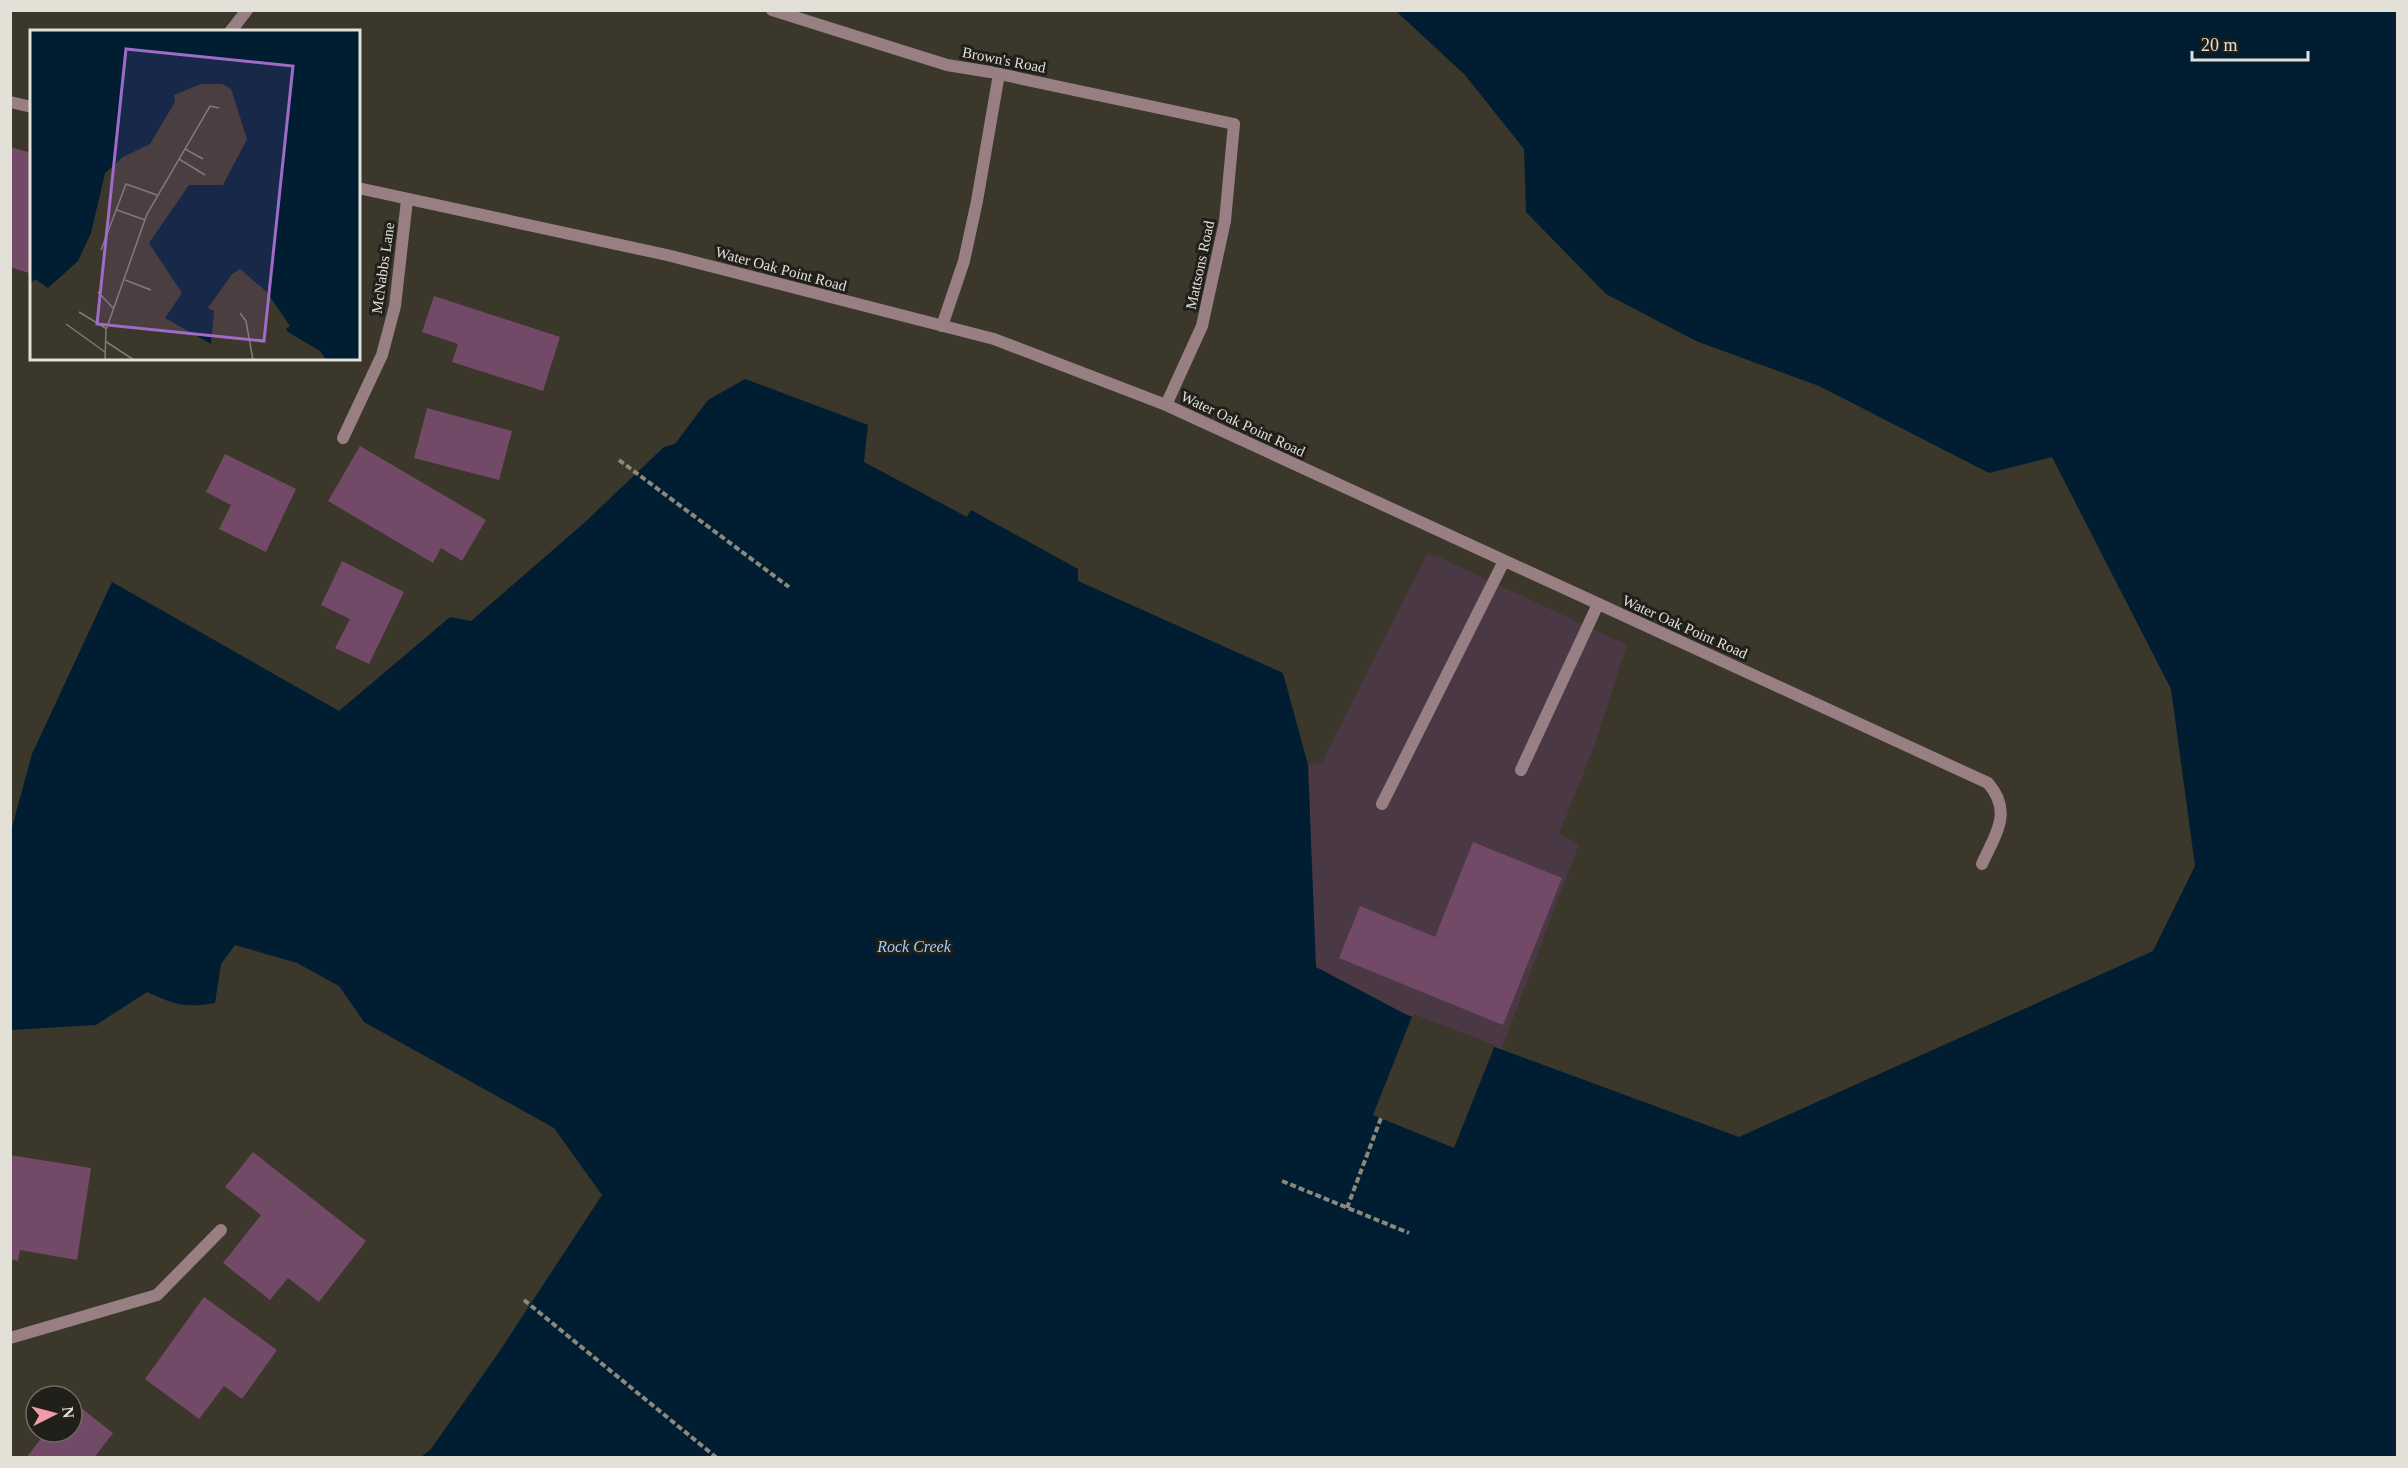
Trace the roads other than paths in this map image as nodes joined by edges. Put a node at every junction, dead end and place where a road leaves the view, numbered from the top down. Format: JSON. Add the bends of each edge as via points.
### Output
{"nodes":[{"id":1,"x":247,"y":10,"type":"edge"},
{"id":2,"x":772,"y":10,"type":"edge"},
{"id":3,"x":232,"y":30,"type":"edge"},
{"id":4,"x":999,"y":74,"type":"junction"},
{"id":5,"x":10,"y":102,"type":"edge"},
{"id":6,"x":30,"y":107,"type":"edge"},
{"id":7,"x":1234,"y":123,"type":"joint"},
{"id":8,"x":360,"y":189,"type":"edge"},
{"id":9,"x":407,"y":200,"type":"junction"},
{"id":10,"x":942,"y":326,"type":"junction"},
{"id":11,"x":1166,"y":405,"type":"junction"},
{"id":12,"x":343,"y":438,"type":"dead end"},
{"id":13,"x":1504,"y":561,"type":"junction"},
{"id":14,"x":1598,"y":603,"type":"junction"},
{"id":15,"x":1521,"y":770,"type":"dead end"},
{"id":16,"x":1382,"y":804,"type":"dead end"},
{"id":17,"x":1982,"y":864,"type":"dead end"},
{"id":18,"x":221,"y":1230,"type":"dead end"},
{"id":19,"x":10,"y":1338,"type":"edge"}],
"edges":[{"from":1,"to":3,"type":"street"},
{"from":2,"to":4,"type":"street","name":"Brown's Road","via":[[947,65]]},
{"from":4,"to":7,"type":"street","name":"Brown's Road"},
{"from":4,"to":10,"type":"street","via":[[964,261]]},
{"from":5,"to":6,"type":"street"},
{"from":7,"to":11,"type":"street","name":"Mattsons Road","via":[[1225,221],[1202,326]]},
{"from":8,"to":9,"type":"street","name":"Water Oak Point Road"},
{"from":9,"to":10,"type":"street","name":"Water Oak Point Road","via":[[667,255]]},
{"from":9,"to":12,"type":"street","name":"McNabbs Lane","via":[[395,306],[382,355]]},
{"from":10,"to":11,"type":"street","name":"Water Oak Point Road","via":[[994,339]]},
{"from":11,"to":13,"type":"street","name":"Water Oak Point Road"},
{"from":13,"to":14,"type":"street","name":"Water Oak Point Road"},
{"from":13,"to":16,"type":"street"},
{"from":14,"to":15,"type":"street"},
{"from":14,"to":17,"type":"street","name":"Water Oak Point Road","via":[[1988,783],[2002,805],[2000,823]]},
{"from":18,"to":19,"type":"street","via":[[157,1295]]}]}
